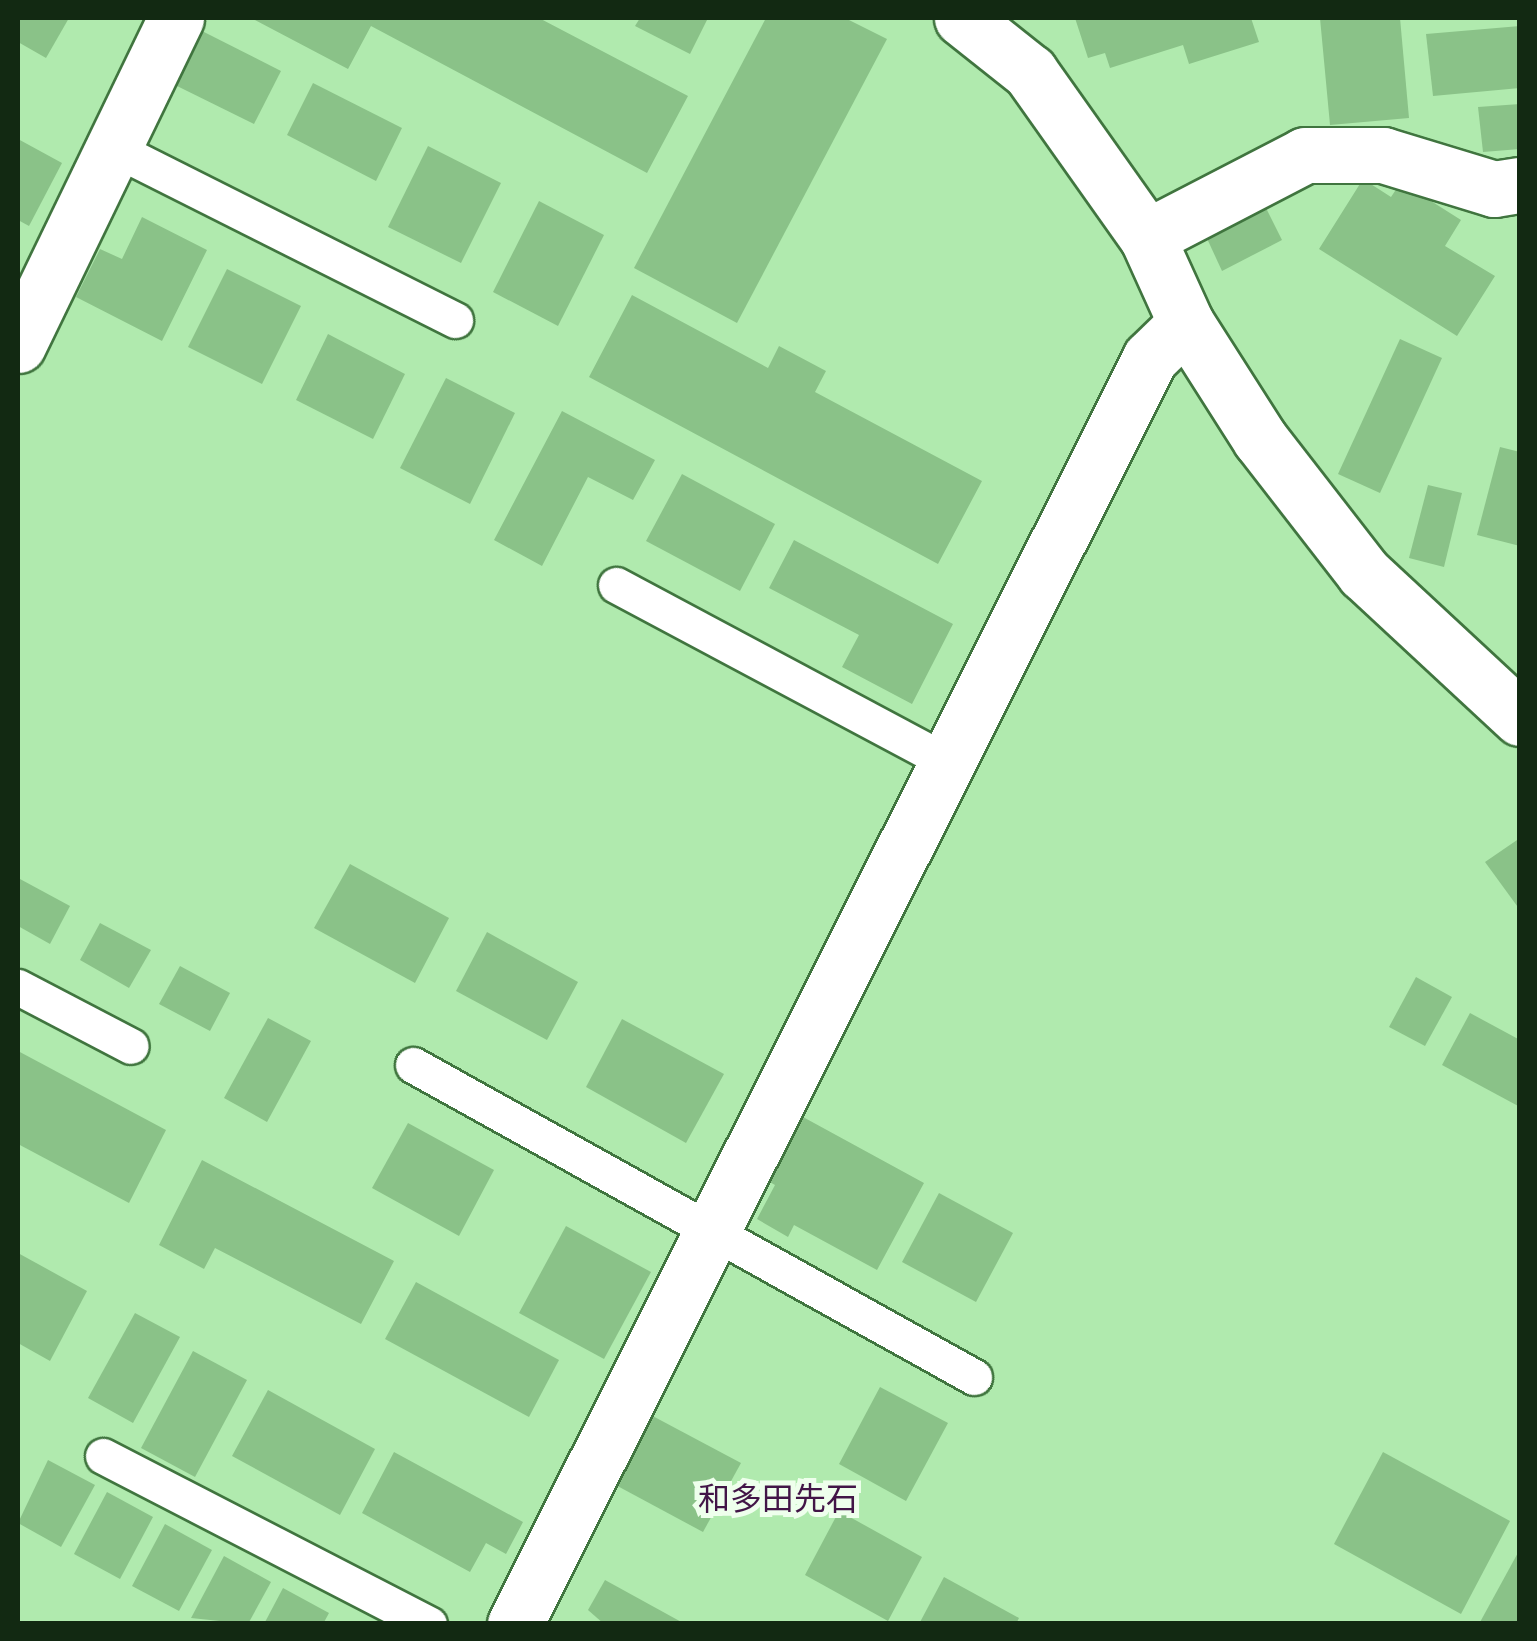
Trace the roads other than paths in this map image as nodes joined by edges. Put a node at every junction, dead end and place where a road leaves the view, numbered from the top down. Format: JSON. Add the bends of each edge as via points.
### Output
{"nodes":[{"id":1,"x":176,"y":18,"type":"edge"},
{"id":2,"x":962,"y":18,"type":"edge"},
{"id":3,"x":113,"y":148,"type":"junction"},
{"id":4,"x":1520,"y":185,"type":"edge"},
{"id":5,"x":1147,"y":237,"type":"junction"},
{"id":6,"x":455,"y":320,"type":"dead end"},
{"id":7,"x":1186,"y":323,"type":"junction"},
{"id":8,"x":18,"y":344,"type":"edge"},
{"id":9,"x":616,"y":584,"type":"dead end"},
{"id":10,"x":1520,"y":718,"type":"edge"},
{"id":11,"x":947,"y":762,"type":"junction"},
{"id":12,"x":18,"y":986,"type":"edge"},
{"id":13,"x":131,"y":1046,"type":"dead end"},
{"id":14,"x":413,"y":1065,"type":"dead end"},
{"id":15,"x":711,"y":1231,"type":"junction"},
{"id":16,"x":974,"y":1377,"type":"dead end"},
{"id":17,"x":103,"y":1456,"type":"dead end"},
{"id":18,"x":429,"y":1624,"type":"edge"},
{"id":19,"x":514,"y":1624,"type":"edge"}],
"edges":[{"from":1,"to":3,"type":"street"},
{"from":2,"to":5,"type":"street","via":[[1030,72]]},
{"from":3,"to":6,"type":"lane"},
{"from":3,"to":8,"type":"street"},
{"from":4,"to":5,"type":"street","via":[[1494,189],[1384,155],[1305,155]]},
{"from":5,"to":7,"type":"street"},
{"from":7,"to":10,"type":"street","via":[[1260,439],[1364,574]]},
{"from":7,"to":11,"type":"street","via":[[1150,358]]},
{"from":9,"to":11,"type":"lane"},
{"from":11,"to":15,"type":"street"},
{"from":12,"to":13,"type":"lane"},
{"from":14,"to":15,"type":"lane"},
{"from":15,"to":16,"type":"lane"},
{"from":15,"to":19,"type":"street"},
{"from":17,"to":18,"type":"lane"}]}
